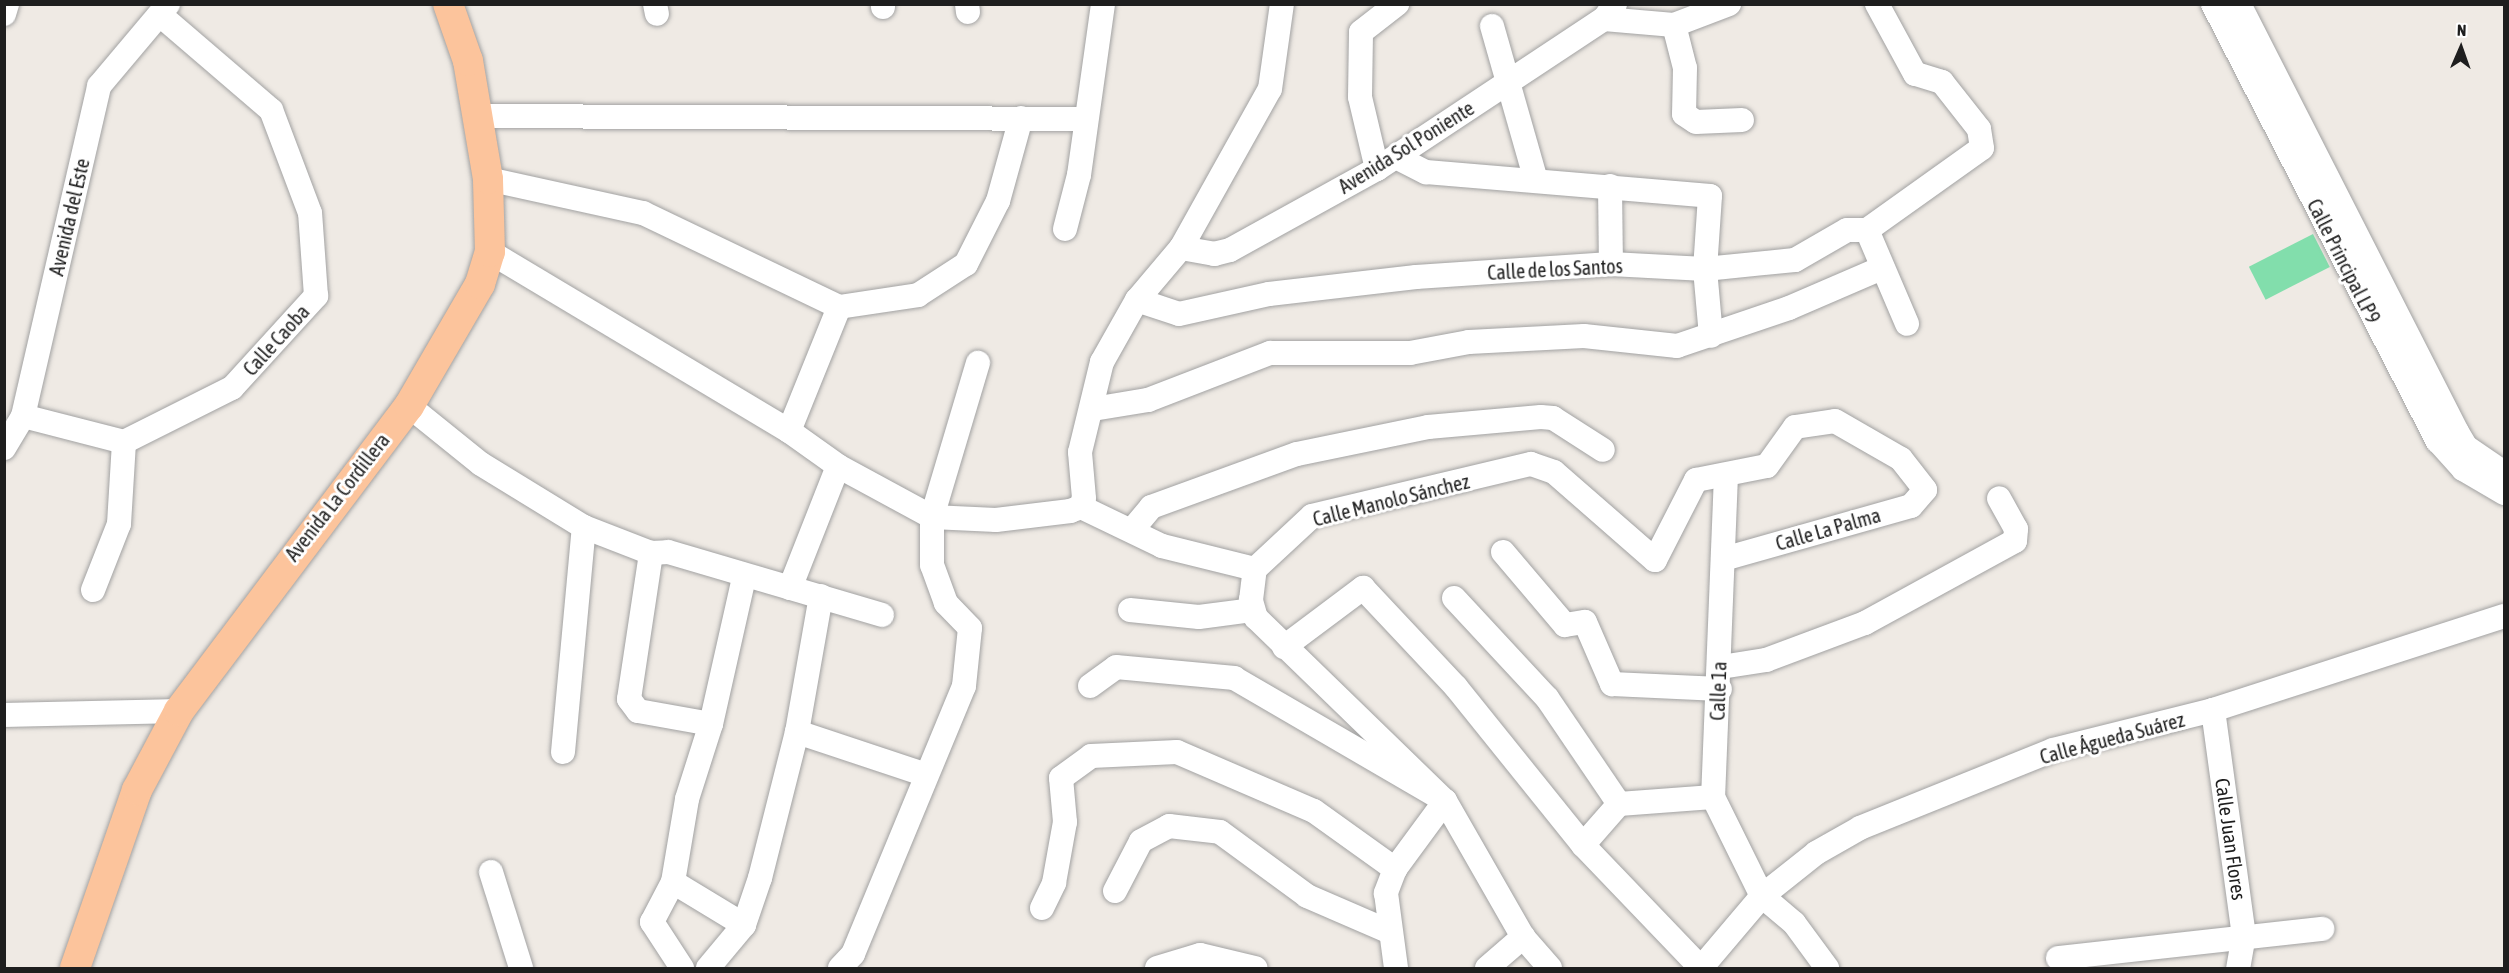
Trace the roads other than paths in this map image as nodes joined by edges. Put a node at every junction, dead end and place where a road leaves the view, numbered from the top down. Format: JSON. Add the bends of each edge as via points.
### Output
{"nodes":[{"id":1,"x":7,"y":4,"type":"edge"},
{"id":2,"x":448,"y":4,"type":"edge"},
{"id":3,"x":1103,"y":4,"type":"edge"},
{"id":4,"x":1282,"y":4,"type":"edge"},
{"id":5,"x":1397,"y":4,"type":"edge"},
{"id":6,"x":1729,"y":4,"type":"edge"},
{"id":7,"x":1877,"y":4,"type":"edge"},
{"id":8,"x":2213,"y":4,"type":"edge"},
{"id":9,"x":2239,"y":4,"type":"edge"},
{"id":10,"x":164,"y":10,"type":"edge"},
{"id":11,"x":1610,"y":12,"type":"edge"},
{"id":12,"x":4,"y":14,"type":"edge"},
{"id":13,"x":1674,"y":25,"type":"junction"},
{"id":14,"x":1492,"y":26,"type":"dead end"},
{"id":15,"x":1511,"y":81,"type":"junction"},
{"id":16,"x":480,"y":116,"type":"junction"},
{"id":17,"x":1021,"y":118,"type":"junction"},
{"id":18,"x":1086,"y":118,"type":"junction"},
{"id":19,"x":1742,"y":120,"type":"dead end"},
{"id":20,"x":1387,"y":163,"type":"junction"},
{"id":21,"x":1535,"y":177,"type":"junction"},
{"id":22,"x":488,"y":179,"type":"junction"},
{"id":23,"x":1610,"y":186,"type":"junction"},
{"id":24,"x":1065,"y":230,"type":"dead end"},
{"id":25,"x":1867,"y":230,"type":"junction"},
{"id":26,"x":1181,"y":248,"type":"junction"},
{"id":27,"x":490,"y":252,"type":"junction"},
{"id":28,"x":1611,"y":264,"type":"junction"},
{"id":29,"x":1882,"y":268,"type":"junction"},
{"id":30,"x":1705,"y":269,"type":"junction"},
{"id":31,"x":1137,"y":300,"type":"junction"},
{"id":32,"x":839,"y":307,"type":"junction"},
{"id":33,"x":1907,"y":324,"type":"dead end"},
{"id":34,"x":1711,"y":336,"type":"junction"},
{"id":35,"x":978,"y":363,"type":"dead end"},
{"id":36,"x":409,"y":406,"type":"junction"},
{"id":37,"x":1093,"y":409,"type":"junction"},
{"id":38,"x":23,"y":416,"type":"junction"},
{"id":39,"x":789,"y":431,"type":"junction"},
{"id":40,"x":124,"y":442,"type":"junction"},
{"id":41,"x":4,"y":448,"type":"edge"},
{"id":42,"x":1603,"y":450,"type":"dead end"},
{"id":43,"x":838,"y":466,"type":"junction"},
{"id":44,"x":2505,"y":473,"type":"edge"},
{"id":45,"x":1726,"y":474,"type":"junction"},
{"id":46,"x":1925,"y":490,"type":"joint"},
{"id":47,"x":2505,"y":494,"type":"edge"},
{"id":48,"x":1999,"y":498,"type":"dead end"},
{"id":49,"x":1081,"y":507,"type":"junction"},
{"id":50,"x":932,"y":517,"type":"junction"},
{"id":51,"x":584,"y":527,"type":"junction"},
{"id":52,"x":1132,"y":530,"type":"junction"},
{"id":53,"x":1503,"y":552,"type":"dead end"},
{"id":54,"x":651,"y":553,"type":"junction"},
{"id":55,"x":1724,"y":559,"type":"junction"},
{"id":56,"x":1255,"y":569,"type":"junction"},
{"id":57,"x":744,"y":577,"type":"junction"},
{"id":58,"x":790,"y":588,"type":"junction"},
{"id":59,"x":93,"y":590,"type":"dead end"},
{"id":60,"x":821,"y":596,"type":"junction"},
{"id":61,"x":1454,"y":598,"type":"dead end"},
{"id":62,"x":1131,"y":610,"type":"dead end"},
{"id":63,"x":1252,"y":610,"type":"junction"},
{"id":64,"x":882,"y":615,"type":"dead end"},
{"id":65,"x":2505,"y":616,"type":"edge"},
{"id":66,"x":1284,"y":647,"type":"junction"},
{"id":67,"x":1720,"y":678,"type":"junction"},
{"id":68,"x":1090,"y":686,"type":"dead end"},
{"id":69,"x":2213,"y":710,"type":"junction"},
{"id":70,"x":179,"y":711,"type":"junction"},
{"id":71,"x":4,"y":715,"type":"edge"},
{"id":72,"x":711,"y":724,"type":"junction"},
{"id":73,"x":797,"y":732,"type":"junction"},
{"id":74,"x":563,"y":752,"type":"dead end"},
{"id":75,"x":926,"y":775,"type":"junction"},
{"id":76,"x":1713,"y":796,"type":"junction"},
{"id":77,"x":1445,"y":801,"type":"junction"},
{"id":78,"x":1619,"y":804,"type":"junction"},
{"id":79,"x":1583,"y":845,"type":"junction"},
{"id":80,"x":1395,"y":869,"type":"junction"},
{"id":81,"x":491,"y":872,"type":"dead end"},
{"id":82,"x":673,"y":882,"type":"junction"},
{"id":83,"x":1115,"y":891,"type":"dead end"},
{"id":84,"x":1761,"y":896,"type":"junction"},
{"id":85,"x":1042,"y":908,"type":"dead end"},
{"id":86,"x":744,"y":925,"type":"junction"},
{"id":87,"x":2322,"y":929,"type":"dead end"},
{"id":88,"x":1388,"y":931,"type":"junction"},
{"id":89,"x":2244,"y":935,"type":"junction"},
{"id":90,"x":1523,"y":937,"type":"junction"},
{"id":91,"x":2058,"y":958,"type":"dead end"},
{"id":92,"x":1701,"y":968,"type":"edge"},
{"id":93,"x":75,"y":969,"type":"edge"},
{"id":94,"x":522,"y":969,"type":"edge"},
{"id":95,"x":682,"y":969,"type":"edge"},
{"id":96,"x":708,"y":969,"type":"edge"},
{"id":97,"x":840,"y":969,"type":"edge"},
{"id":98,"x":1157,"y":969,"type":"edge"},
{"id":99,"x":1255,"y":969,"type":"edge"},
{"id":100,"x":1396,"y":969,"type":"edge"},
{"id":101,"x":1487,"y":969,"type":"edge"},
{"id":102,"x":1550,"y":969,"type":"edge"},
{"id":103,"x":1827,"y":969,"type":"edge"},
{"id":104,"x":2238,"y":969,"type":"edge"}],
"edges":[{"from":1,"to":12,"type":"street"},
{"from":2,"to":16,"type":"main road","name":"Avenida La Cordillera"},
{"from":3,"to":18,"type":"street"},
{"from":4,"to":26,"type":"street","via":[[1270,89]]},
{"from":5,"to":20,"type":"street","via":[[1361,32],[1360,98]]},
{"from":6,"to":13,"type":"street"},
{"from":7,"to":25,"type":"street","via":[[1915,74],[1942,82],[1979,129],[1982,147]]},
{"from":8,"to":47,"type":"street","name":"Calle Principal LP9","via":[[2438,441],[2463,469]]},
{"from":9,"to":44,"type":"street","name":"Calle Principal LP9","via":[[2457,432],[2466,447]]},
{"from":10,"to":38,"type":"street","name":"Avenida del Este","via":[[99,86]]},
{"from":10,"to":40,"type":"street","name":"Calle Caoba","via":[[271,110],[310,213],[316,296],[232,388]]},
{"from":11,"to":13,"type":"street"},
{"from":11,"to":15,"type":"street","name":"Avenida Sol Poniente"},
{"from":13,"to":19,"type":"street","via":[[1685,68],[1684,114],[1696,122]]},
{"from":14,"to":15,"type":"street"},
{"from":15,"to":20,"type":"street","name":"Avenida Sol Poniente"},
{"from":15,"to":21,"type":"street"},
{"from":16,"to":17,"type":"street"},
{"from":16,"to":22,"type":"main road","name":"Avenida La Cordillera"},
{"from":17,"to":18,"type":"street"},
{"from":17,"to":32,"type":"street","via":[[998,201],[966,264],[918,294]]},
{"from":18,"to":24,"type":"street","via":[[1079,175]]},
{"from":20,"to":21,"type":"street","via":[[1426,172]]},
{"from":20,"to":26,"type":"street","name":"Avenida Sol Poniente","via":[[1230,250],[1215,254]]},
{"from":21,"to":23,"type":"street"},
{"from":22,"to":27,"type":"main road","name":"Avenida La Cordillera"},
{"from":22,"to":32,"type":"street","via":[[643,213]]},
{"from":23,"to":28,"type":"street"},
{"from":23,"to":30,"type":"street","via":[[1710,196]]},
{"from":25,"to":29,"type":"street"},
{"from":25,"to":30,"type":"street","name":"Calle de los Santos","via":[[1847,230],[1795,260]]},
{"from":26,"to":31,"type":"street"},
{"from":27,"to":36,"type":"main road","name":"Avenida La Cordillera","via":[[463,321]]},
{"from":27,"to":39,"type":"street"},
{"from":28,"to":30,"type":"street","name":"Calle de los Santos"},
{"from":28,"to":31,"type":"street","name":"Calle de los Santos","via":[[1416,277],[1269,294],[1179,314]]},
{"from":29,"to":33,"type":"street"},
{"from":29,"to":34,"type":"street"},
{"from":30,"to":34,"type":"street"},
{"from":31,"to":37,"type":"street","via":[[1102,362]]},
{"from":32,"to":39,"type":"street"},
{"from":34,"to":37,"type":"street","via":[[1677,346],[1574,336],[1468,342],[1410,353],[1270,353],[1148,400]]},
{"from":35,"to":50,"type":"street"},
{"from":36,"to":51,"type":"street","via":[[481,464]]},
{"from":36,"to":70,"type":"main road","name":"Avenida La Cordillera"},
{"from":37,"to":49,"type":"street","via":[[1080,452]]},
{"from":38,"to":40,"type":"street"},
{"from":38,"to":41,"type":"street","name":"Avenida del Este"},
{"from":39,"to":43,"type":"street"},
{"from":40,"to":59,"type":"street","via":[[119,524]]},
{"from":42,"to":52,"type":"street","via":[[1553,418],[1428,427],[1297,453],[1151,507]]},
{"from":43,"to":50,"type":"street"},
{"from":43,"to":58,"type":"street"},
{"from":45,"to":46,"type":"street","name":"Calle Manolo Sánchez","via":[[1767,466],[1795,426],[1835,421],[1901,459]]},
{"from":45,"to":55,"type":"street","name":"Calle 1a"},
{"from":45,"to":56,"type":"street","name":"Calle Manolo Sánchez","via":[[1696,480],[1656,560],[1554,472],[1531,464],[1312,516]]},
{"from":46,"to":55,"type":"street","name":"Calle La Palma","via":[[1911,506]]},
{"from":48,"to":67,"type":"street","via":[[2016,529],[2015,541],[1845,632]]},
{"from":49,"to":50,"type":"street","via":[[996,519]]},
{"from":49,"to":52,"type":"street"},
{"from":50,"to":75,"type":"street","via":[[932,565],[946,603],[970,628],[972,643],[964,686]]},
{"from":51,"to":54,"type":"street"},
{"from":51,"to":74,"type":"street"},
{"from":52,"to":56,"type":"street","via":[[1162,546]]},
{"from":53,"to":67,"type":"street","via":[[1565,625],[1585,622],[1612,684]]},
{"from":54,"to":57,"type":"street","via":[[668,552]]},
{"from":54,"to":72,"type":"street","via":[[629,699],[638,711]]},
{"from":55,"to":67,"type":"street","name":"Calle 1a","via":[[1717,610]]},
{"from":56,"to":63,"type":"street"},
{"from":57,"to":58,"type":"street"},
{"from":57,"to":72,"type":"street"},
{"from":58,"to":60,"type":"street"},
{"from":60,"to":64,"type":"street"},
{"from":60,"to":73,"type":"street"},
{"from":61,"to":78,"type":"street","via":[[1546,698]]},
{"from":62,"to":63,"type":"street","via":[[1199,617]]},
{"from":63,"to":66,"type":"street"},
{"from":65,"to":69,"type":"street","name":"Calle Águeda Suárez"},
{"from":66,"to":77,"type":"street"},
{"from":66,"to":79,"type":"street","via":[[1363,588],[1456,687]]},
{"from":67,"to":76,"type":"street","name":"Calle 1a"},
{"from":68,"to":77,"type":"street","via":[[1116,667],[1234,678]]},
{"from":69,"to":84,"type":"street","name":"Calle Águeda Suárez","via":[[2053,750],[1860,828],[1816,853]]},
{"from":69,"to":89,"type":"street","name":"Calle Juan Flores"},
{"from":70,"to":71,"type":"street"},
{"from":70,"to":93,"type":"main road","name":"Avenida La Cordillera","via":[[137,790]]},
{"from":72,"to":82,"type":"street","via":[[687,799]]},
{"from":73,"to":75,"type":"street"},
{"from":73,"to":86,"type":"street"},
{"from":75,"to":97,"type":"street","via":[[853,954]]},
{"from":76,"to":78,"type":"street"},
{"from":76,"to":84,"type":"street","name":"Calle 1a"},
{"from":77,"to":80,"type":"street"},
{"from":77,"to":90,"type":"street"},
{"from":78,"to":79,"type":"street"},
{"from":79,"to":92,"type":"street"},
{"from":80,"to":85,"type":"street","via":[[1314,811],[1197,759],[1177,752],[1091,756],[1061,778],[1065,822],[1054,883]]},
{"from":80,"to":88,"type":"street","via":[[1386,893]]},
{"from":81,"to":94,"type":"street"},
{"from":82,"to":86,"type":"street"},
{"from":82,"to":95,"type":"street","via":[[653,929]]},
{"from":83,"to":88,"type":"street","via":[[1141,841],[1169,826],[1220,832],[1307,896]]},
{"from":84,"to":92,"type":"street","name":"Calle Águeda Suárez"},
{"from":84,"to":103,"type":"street","via":[[1794,922]]},
{"from":86,"to":96,"type":"street"},
{"from":87,"to":89,"type":"street"},
{"from":88,"to":100,"type":"street"},
{"from":89,"to":91,"type":"street"},
{"from":89,"to":104,"type":"street","name":"Calle Juan Flores"},
{"from":90,"to":101,"type":"street"},
{"from":90,"to":102,"type":"street"},
{"from":98,"to":99,"type":"street","via":[[1200,955]]}]}
